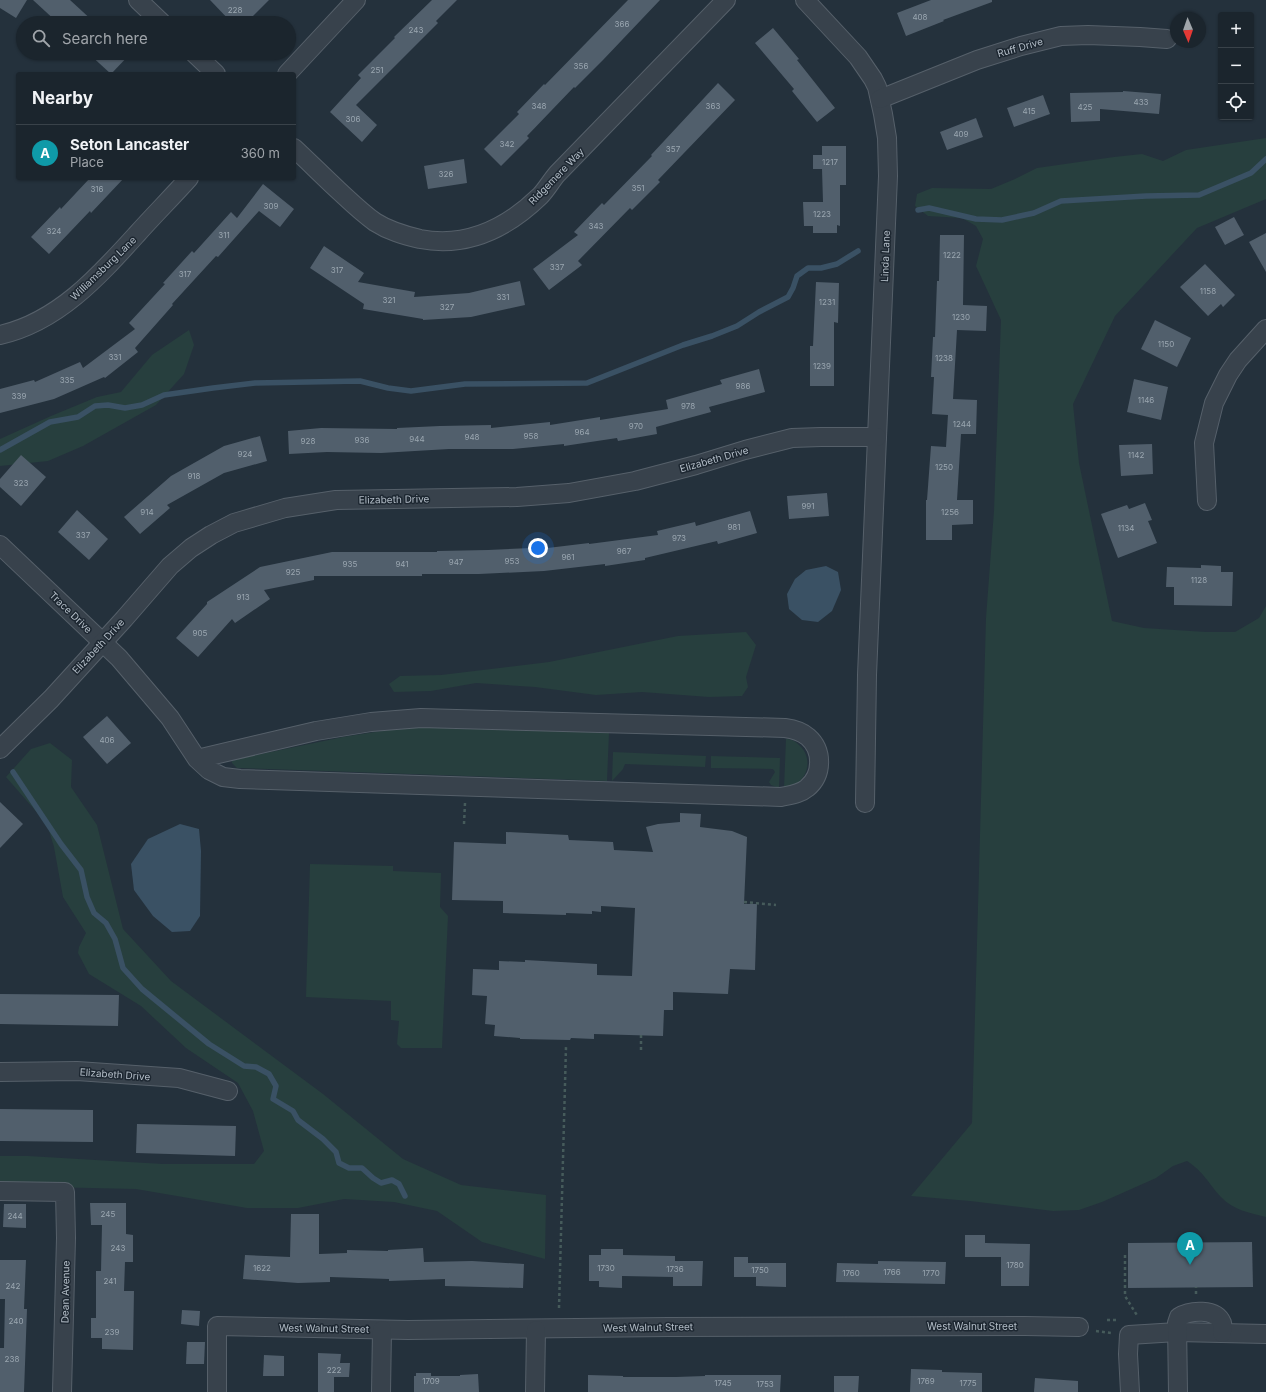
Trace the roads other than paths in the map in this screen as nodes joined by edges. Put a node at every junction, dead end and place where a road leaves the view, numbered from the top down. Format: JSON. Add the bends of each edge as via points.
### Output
{"nodes":[{"id":1,"x":138,"y":0,"type":"edge"},
{"id":2,"x":356,"y":0,"type":"edge"},
{"id":3,"x":726,"y":0,"type":"edge"},
{"id":4,"x":805,"y":0,"type":"edge"},
{"id":5,"x":155,"y":16,"type":"edge"},
{"id":6,"x":1167,"y":39,"type":"dead end"},
{"id":7,"x":201,"y":60,"type":"edge"},
{"id":8,"x":214,"y":72,"type":"edge"},
{"id":9,"x":289,"y":72,"type":"edge"},
{"id":10,"x":880,"y":99,"type":"junction"},
{"id":11,"x":296,"y":150,"type":"edge"},
{"id":12,"x":187,"y":180,"type":"edge"},
{"id":13,"x":1266,"y":330,"type":"edge"},
{"id":14,"x":0,"y":335,"type":"edge"},
{"id":15,"x":877,"y":437,"type":"junction"},
{"id":16,"x":1207,"y":501,"type":"dead end"},
{"id":17,"x":0,"y":545,"type":"edge"},
{"id":18,"x":102,"y":642,"type":"junction"},
{"id":19,"x":0,"y":749,"type":"edge"},
{"id":20,"x":196,"y":759,"type":"junction"},
{"id":21,"x":865,"y":804,"type":"dead end"},
{"id":22,"x":0,"y":1072,"type":"edge"},
{"id":23,"x":228,"y":1091,"type":"dead end"},
{"id":24,"x":0,"y":1191,"type":"edge"},
{"id":25,"x":1079,"y":1327,"type":"road end"},
{"id":26,"x":382,"y":1330,"type":"junction"},
{"id":27,"x":536,"y":1330,"type":"junction"},
{"id":28,"x":1177,"y":1332,"type":"junction"},
{"id":29,"x":1266,"y":1334,"type":"edge"},
{"id":30,"x":62,"y":1392,"type":"edge"},
{"id":31,"x":217,"y":1392,"type":"edge"},
{"id":32,"x":381,"y":1392,"type":"edge"},
{"id":33,"x":535,"y":1392,"type":"edge"},
{"id":34,"x":1130,"y":1392,"type":"edge"},
{"id":35,"x":1178,"y":1392,"type":"edge"}],
"edges":[{"from":1,"to":5,"type":"street"},
{"from":2,"to":9,"type":"street"},
{"from":3,"to":11,"type":"street","name":"Ridgemere Way","via":[[557,174],[540,195],[508,222],[477,237],[446,242],[393,232],[359,210]]},
{"from":4,"to":10,"type":"street","name":"Linda Lane","via":[[858,57],[873,79]]},
{"from":6,"to":10,"type":"street","name":"Ruff Drive","via":[[1061,36],[977,60]]},
{"from":7,"to":8,"type":"street"},
{"from":10,"to":15,"type":"street","name":"Linda Lane","via":[[887,138],[888,176]]},
{"from":12,"to":14,"type":"street","name":"Williamsburg Lane","via":[[74,298],[48,316]]},
{"from":13,"to":16,"type":"street","via":[[1238,360],[1214,403],[1204,443]]},
{"from":15,"to":18,"type":"street","name":"Elizabeth Drive","via":[[792,438],[635,481],[569,493],[517,497],[336,500],[260,514],[234,523],[191,548],[170,566]]},
{"from":15,"to":21,"type":"street","name":"Linda Lane","via":[[867,676]]},
{"from":17,"to":18,"type":"street","name":"Trace Drive"},
{"from":18,"to":19,"type":"street","name":"Elizabeth Drive","via":[[51,699]]},
{"from":18,"to":20,"type":"street","name":"Trace Drive","via":[[122,661],[170,718]]},
{"from":20,"to":20,"type":"street","name":"Trace Drive","via":[[223,777],[240,779],[781,797],[807,789],[814,781],[820,762],[808,737],[801,732],[785,728],[421,718],[371,722],[316,731]]},
{"from":22,"to":23,"type":"street","name":"Elizabeth Drive","via":[[77,1070],[179,1078]]},
{"from":24,"to":30,"type":"street","name":"Dean Avenue","via":[[65,1192]]},
{"from":25,"to":27,"type":"street","name":"West Walnut Street","via":[[774,1326]]},
{"from":26,"to":27,"type":"street","name":"West Walnut Street"},
{"from":26,"to":31,"type":"street","name":"West Walnut Street","via":[[217,1326]]},
{"from":26,"to":32,"type":"street"},
{"from":27,"to":33,"type":"street"},
{"from":28,"to":29,"type":"street"},
{"from":28,"to":34,"type":"street","via":[[1136,1335],[1128,1354]]},
{"from":28,"to":35,"type":"street"}]}
